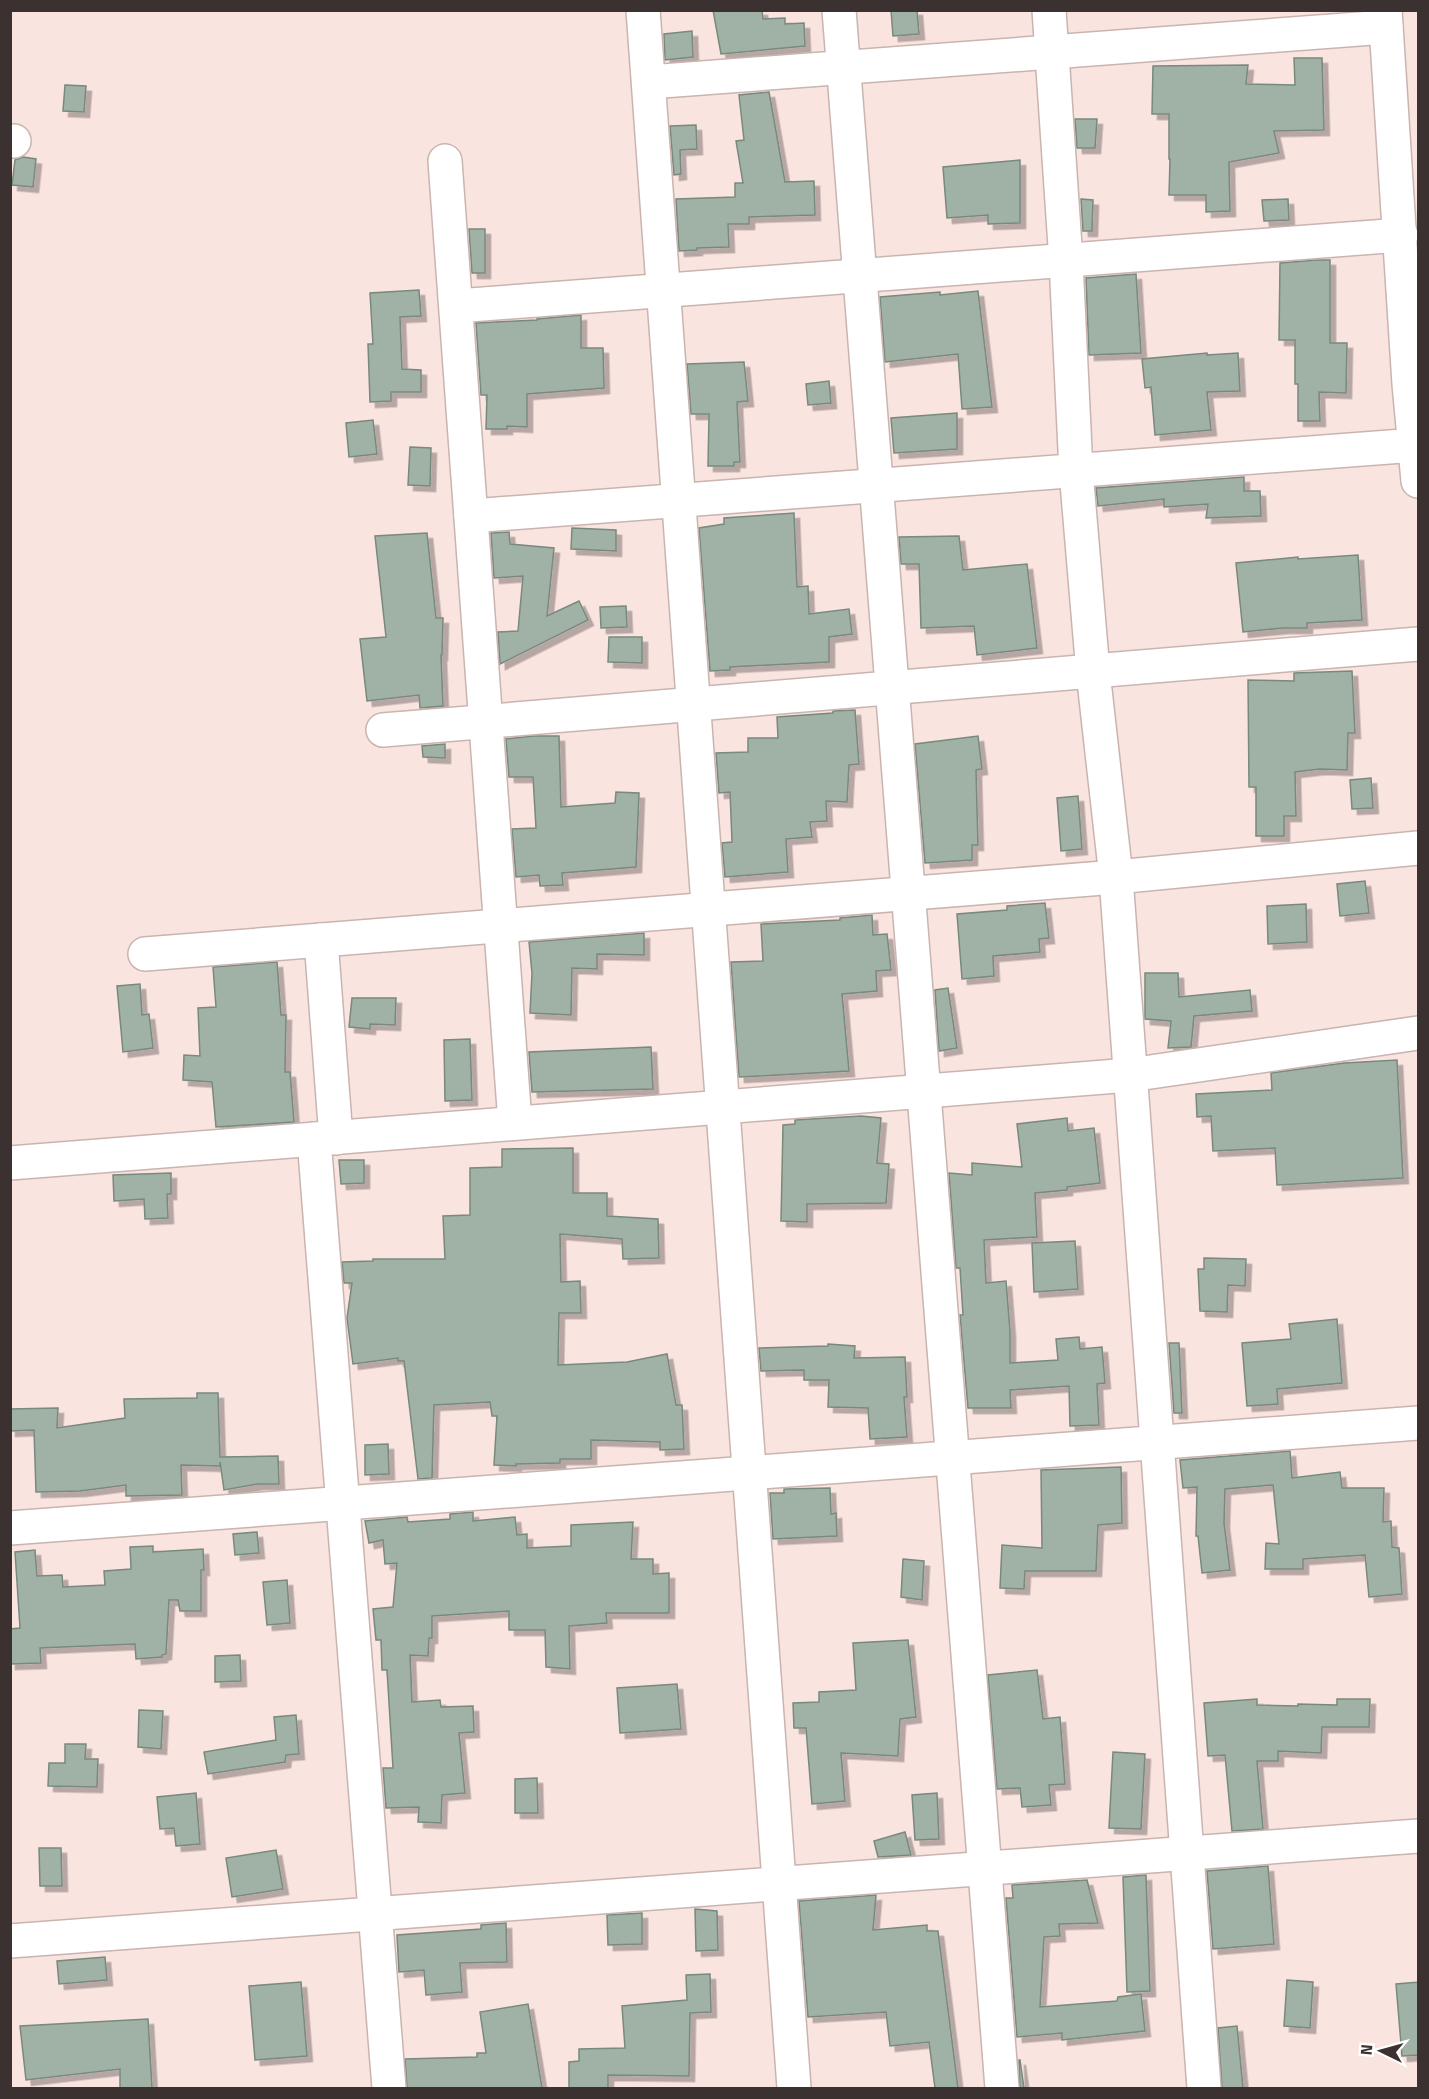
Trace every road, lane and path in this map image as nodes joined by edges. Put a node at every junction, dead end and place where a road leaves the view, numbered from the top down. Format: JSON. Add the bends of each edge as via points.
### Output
{"nodes":[{"id":1,"x":644,"y":10,"type":"edge"},
{"id":2,"x":839,"y":10,"type":"edge"},
{"id":3,"x":1049,"y":10,"type":"edge"},
{"id":4,"x":1386,"y":19,"type":"edge"},
{"id":5,"x":1051,"y":52,"type":"junction"},
{"id":6,"x":843,"y":67,"type":"junction"},
{"id":7,"x":649,"y":82,"type":"junction"},
{"id":8,"x":445,"y":161,"type":"dead end"},
{"id":9,"x":1401,"y":235,"type":"junction"},
{"id":10,"x":1066,"y":261,"type":"junction"},
{"id":11,"x":860,"y":276,"type":"junction"},
{"id":12,"x":664,"y":290,"type":"junction"},
{"id":13,"x":456,"y":306,"type":"junction"},
{"id":14,"x":1414,"y":383,"type":"edge"},
{"id":15,"x":1416,"y":445,"type":"junction"},
{"id":16,"x":1076,"y":471,"type":"junction"},
{"id":17,"x":1419,"y":481,"type":"edge"},
{"id":18,"x":876,"y":486,"type":"junction"},
{"id":19,"x":679,"y":500,"type":"junction"},
{"id":20,"x":471,"y":516,"type":"junction"},
{"id":21,"x":1419,"y":644,"type":"edge"},
{"id":22,"x":1093,"y":672,"type":"junction"},
{"id":23,"x":892,"y":688,"type":"junction"},
{"id":24,"x":694,"y":704,"type":"junction"},
{"id":25,"x":486,"y":721,"type":"junction"},
{"id":26,"x":382,"y":730,"type":"dead end"},
{"id":27,"x":1419,"y":849,"type":"edge"},
{"id":28,"x":1116,"y":877,"type":"junction"},
{"id":29,"x":908,"y":893,"type":"junction"},
{"id":30,"x":709,"y":909,"type":"junction"},
{"id":31,"x":501,"y":926,"type":"junction"},
{"id":32,"x":321,"y":940,"type":"junction"},
{"id":33,"x":145,"y":954,"type":"dead end"},
{"id":34,"x":1419,"y":1033,"type":"edge"},
{"id":35,"x":1130,"y":1075,"type":"junction"},
{"id":36,"x":923,"y":1091,"type":"junction"},
{"id":37,"x":723,"y":1107,"type":"junction"},
{"id":38,"x":515,"y":1123,"type":"junction"},
{"id":39,"x":325,"y":1138,"type":"junction"},
{"id":40,"x":10,"y":1163,"type":"edge"},
{"id":41,"x":1419,"y":1424,"type":"edge"},
{"id":42,"x":1157,"y":1443,"type":"junction"},
{"id":43,"x":952,"y":1458,"type":"junction"},
{"id":44,"x":749,"y":1473,"type":"junction"},
{"id":45,"x":343,"y":1504,"type":"junction"},
{"id":46,"x":10,"y":1528,"type":"edge"},
{"id":47,"x":1419,"y":1836,"type":"edge"},
{"id":48,"x":1186,"y":1853,"type":"junction"},
{"id":49,"x":984,"y":1868,"type":"junction"},
{"id":50,"x":779,"y":1883,"type":"junction"},
{"id":51,"x":375,"y":1914,"type":"junction"},
{"id":52,"x":10,"y":1941,"type":"edge"},
{"id":53,"x":389,"y":2088,"type":"edge"},
{"id":54,"x":794,"y":2088,"type":"edge"},
{"id":55,"x":1002,"y":2088,"type":"edge"},
{"id":56,"x":1204,"y":2088,"type":"edge"}],
"edges":[{"from":1,"to":7,"type":"street"},
{"from":2,"to":6,"type":"street"},
{"from":3,"to":5,"type":"street"},
{"from":4,"to":5,"type":"street"},
{"from":4,"to":9,"type":"street"},
{"from":5,"to":6,"type":"street"},
{"from":5,"to":10,"type":"street"},
{"from":6,"to":7,"type":"street"},
{"from":6,"to":11,"type":"street"},
{"from":7,"to":12,"type":"street"},
{"from":8,"to":13,"type":"street"},
{"from":9,"to":10,"type":"street"},
{"from":9,"to":14,"type":"street"},
{"from":10,"to":11,"type":"street"},
{"from":10,"to":16,"type":"street"},
{"from":11,"to":12,"type":"street"},
{"from":11,"to":18,"type":"street"},
{"from":12,"to":13,"type":"street"},
{"from":12,"to":19,"type":"street"},
{"from":13,"to":20,"type":"street"},
{"from":14,"to":15,"type":"street"},
{"from":15,"to":16,"type":"street"},
{"from":15,"to":17,"type":"street"},
{"from":16,"to":18,"type":"street"},
{"from":16,"to":22,"type":"street"},
{"from":18,"to":19,"type":"street"},
{"from":18,"to":23,"type":"street"},
{"from":19,"to":20,"type":"street"},
{"from":19,"to":24,"type":"street"},
{"from":20,"to":25,"type":"street"},
{"from":21,"to":22,"type":"street"},
{"from":22,"to":23,"type":"street"},
{"from":22,"to":28,"type":"street"},
{"from":23,"to":24,"type":"street"},
{"from":23,"to":29,"type":"street"},
{"from":24,"to":25,"type":"street"},
{"from":24,"to":30,"type":"street"},
{"from":25,"to":26,"type":"street"},
{"from":25,"to":31,"type":"street"},
{"from":27,"to":28,"type":"street"},
{"from":28,"to":29,"type":"street"},
{"from":28,"to":35,"type":"street"},
{"from":29,"to":30,"type":"street"},
{"from":29,"to":36,"type":"street"},
{"from":30,"to":31,"type":"street"},
{"from":30,"to":37,"type":"street"},
{"from":31,"to":32,"type":"street"},
{"from":31,"to":38,"type":"street"},
{"from":32,"to":33,"type":"street"},
{"from":32,"to":39,"type":"street"},
{"from":34,"to":35,"type":"street"},
{"from":35,"to":36,"type":"street"},
{"from":35,"to":42,"type":"street"},
{"from":36,"to":37,"type":"street"},
{"from":36,"to":43,"type":"street"},
{"from":37,"to":38,"type":"street"},
{"from":37,"to":44,"type":"street"},
{"from":38,"to":39,"type":"street"},
{"from":39,"to":40,"type":"street"},
{"from":39,"to":45,"type":"street"},
{"from":41,"to":42,"type":"street"},
{"from":42,"to":43,"type":"street"},
{"from":42,"to":48,"type":"street"},
{"from":43,"to":44,"type":"street"},
{"from":43,"to":49,"type":"street"},
{"from":44,"to":45,"type":"street"},
{"from":44,"to":50,"type":"street"},
{"from":45,"to":46,"type":"street"},
{"from":45,"to":51,"type":"street"},
{"from":47,"to":48,"type":"street"},
{"from":48,"to":49,"type":"street"},
{"from":48,"to":56,"type":"street"},
{"from":49,"to":50,"type":"street"},
{"from":49,"to":55,"type":"street"},
{"from":50,"to":51,"type":"street"},
{"from":50,"to":54,"type":"street"},
{"from":51,"to":52,"type":"street"},
{"from":51,"to":53,"type":"street"}]}
